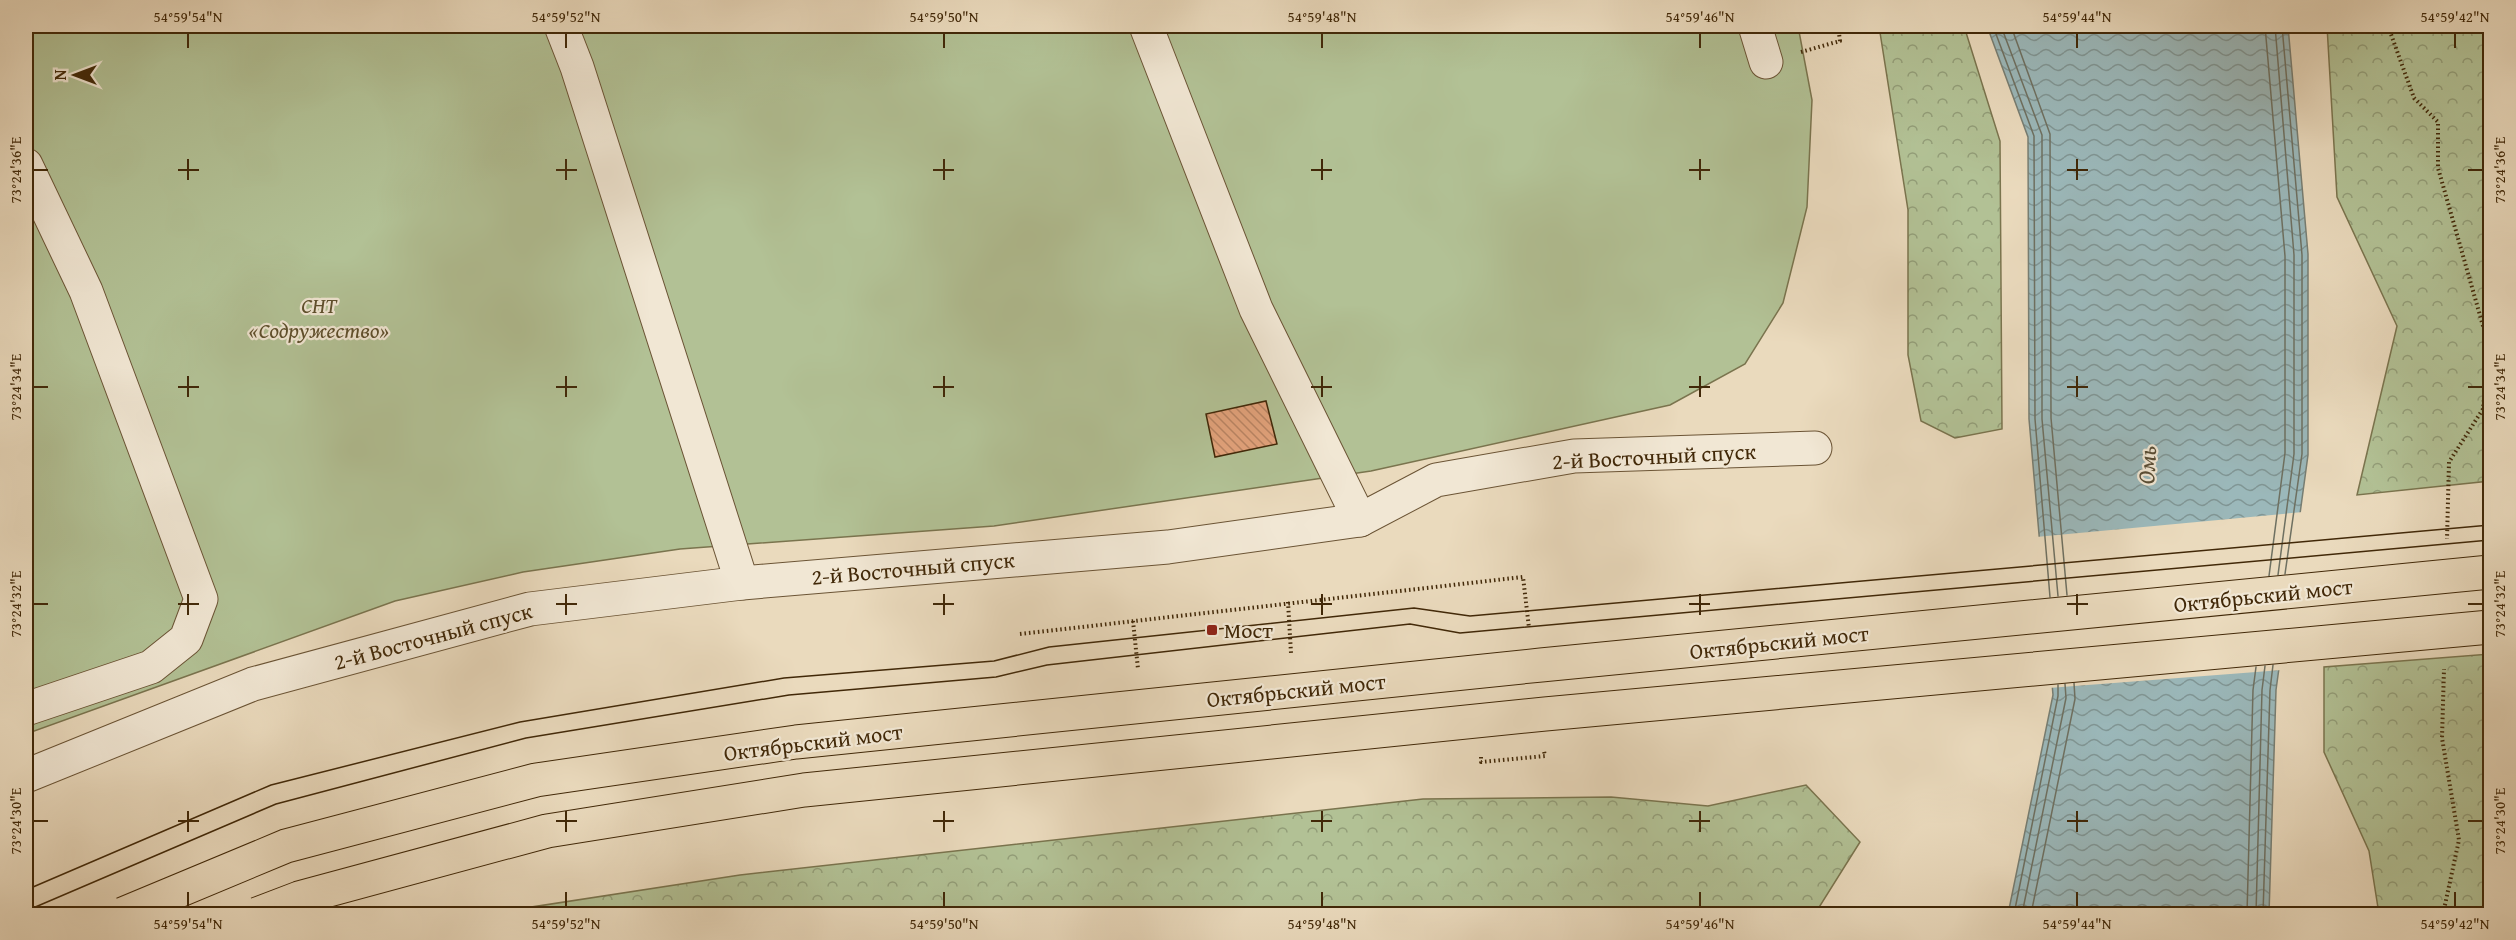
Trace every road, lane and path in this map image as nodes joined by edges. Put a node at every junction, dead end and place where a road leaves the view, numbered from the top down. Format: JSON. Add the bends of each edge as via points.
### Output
{"nodes":[{"id":1,"x":561,"y":26,"type":"edge"},
{"id":2,"x":1146,"y":26,"type":"edge"},
{"id":3,"x":1755,"y":26,"type":"edge"},
{"id":4,"x":1839,"y":26,"type":"edge"},
{"id":5,"x":2388,"y":26,"type":"edge"},
{"id":6,"x":1766,"y":62,"type":"joint"},
{"id":7,"x":26,"y":165,"type":"edge"},
{"id":8,"x":1815,"y":448,"type":"dead end"},
{"id":9,"x":1360,"y":520,"type":"junction"},
{"id":10,"x":2447,"y":543,"type":"dead end"},
{"id":11,"x":2490,"y":572,"type":"edge"},
{"id":12,"x":1523,"y":577,"type":"dead end"},
{"id":13,"x":742,"y":583,"type":"junction"},
{"id":14,"x":1288,"y":602,"type":"junction"},
{"id":15,"x":1133,"y":621,"type":"junction"},
{"id":16,"x":2490,"y":627,"type":"edge"},
{"id":17,"x":1020,"y":634,"type":"dead end"},
{"id":18,"x":1280,"y":654,"type":"dead end"},
{"id":19,"x":2444,"y":658,"type":"dead end"},
{"id":20,"x":1150,"y":668,"type":"dead end"},
{"id":21,"x":1138,"y":669,"type":"junction"},
{"id":22,"x":1126,"y":670,"type":"dead end"},
{"id":23,"x":26,"y":709,"type":"edge"},
{"id":24,"x":1545,"y":756,"type":"dead end"},
{"id":25,"x":1481,"y":762,"type":"dead end"},
{"id":26,"x":26,"y":776,"type":"edge"},
{"id":27,"x":123,"y":915,"type":"edge"},
{"id":28,"x":257,"y":915,"type":"edge"},
{"id":29,"x":2444,"y":915,"type":"edge"}],
"edges":[{"from":1,"to":13,"type":"street"},
{"from":2,"to":9,"type":"street","via":[[1256,309]]},
{"from":3,"to":6,"type":"street"},
{"from":4,"to":6,"type":"path","via":[[1840,41]]},
{"from":5,"to":10,"type":"path","via":[[2414,98],[2438,122],[2438,168],[2489,347],[2483,409],[2449,462]]},
{"from":7,"to":23,"type":"street","via":[[86,291],[201,599],[186,639],[151,667]]},
{"from":8,"to":9,"type":"street","name":"2-й Восточный спуск","via":[[1574,456],[1437,480]]},
{"from":9,"to":13,"type":"street","name":"2-й Восточный спуск","via":[[1168,547]]},
{"from":11,"to":27,"type":"main road","name":"Октябрьский мост","bridge":true,"via":[[785,744],[536,780],[286,846]]},
{"from":12,"to":14,"type":"path"},
{"from":13,"to":26,"type":"street","name":"2-й Восточный спуск","via":[[530,609],[253,684]]},
{"from":14,"to":15,"type":"path"},
{"from":14,"to":18,"type":"path","via":[[1292,652]]},
{"from":15,"to":17,"type":"path"},
{"from":15,"to":21,"type":"path"},
{"from":16,"to":28,"type":"main road","bridge":true,"via":[[1545,714],[804,790],[547,831],[299,898]]},
{"from":19,"to":29,"type":"path","via":[[2442,738],[2459,840]]},
{"from":20,"to":21,"type":"path"},
{"from":21,"to":22,"type":"path"},
{"from":24,"to":25,"type":"path"}]}
